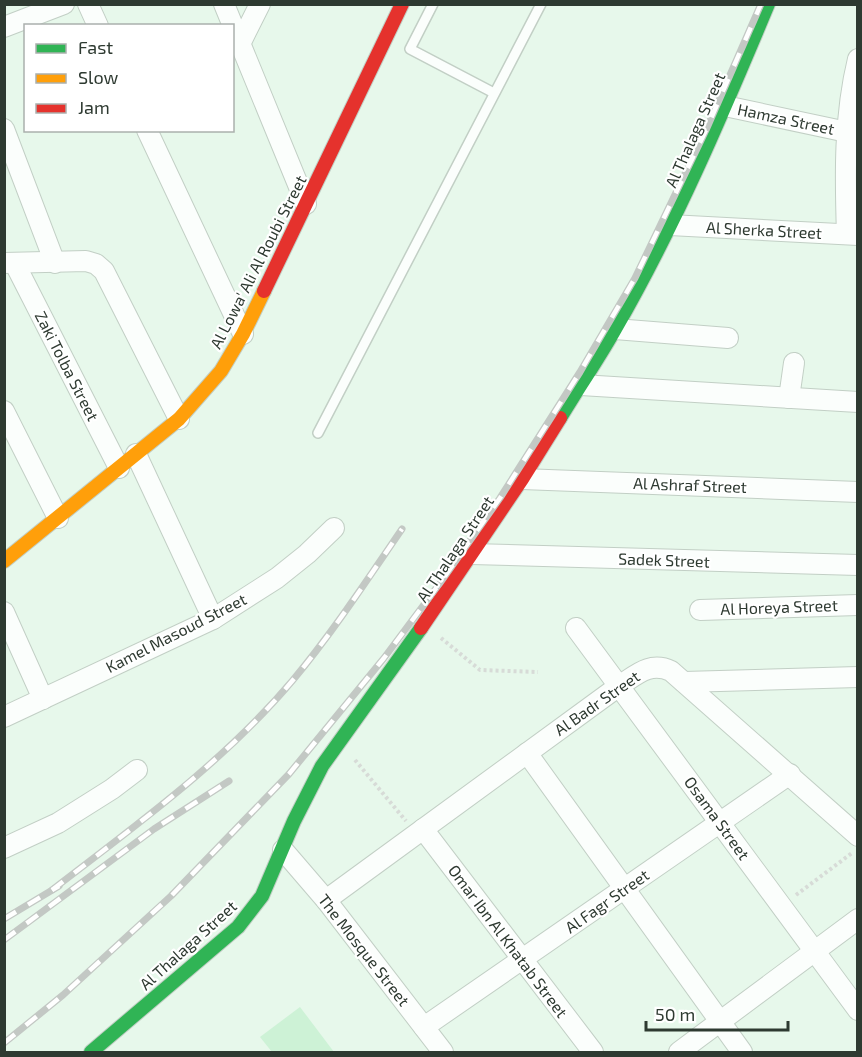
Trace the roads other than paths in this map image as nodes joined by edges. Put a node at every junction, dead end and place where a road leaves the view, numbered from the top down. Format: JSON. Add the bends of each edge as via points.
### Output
{"nodes":[{"id":1,"x":64,"y":4,"type":"edge"},
{"id":2,"x":88,"y":4,"type":"edge"},
{"id":3,"x":224,"y":4,"type":"edge"},
{"id":4,"x":260,"y":4,"type":"edge"},
{"id":5,"x":402,"y":4,"type":"edge"},
{"id":6,"x":433,"y":4,"type":"edge"},
{"id":7,"x":541,"y":4,"type":"edge"},
{"id":8,"x":768,"y":4,"type":"edge"},
{"id":9,"x":97,"y":24,"type":"edge"},
{"id":10,"x":233,"y":24,"type":"edge"},
{"id":11,"x":234,"y":26,"type":"edge"},
{"id":12,"x":4,"y":27,"type":"edge"},
{"id":13,"x":241,"y":42,"type":"junction"},
{"id":14,"x":858,"y":59,"type":"edge"},
{"id":15,"x":494,"y":93,"type":"junction"},
{"id":16,"x":725,"y":106,"type":"junction"},
{"id":17,"x":4,"y":129,"type":"edge"},
{"id":18,"x":148,"y":132,"type":"edge"},
{"id":19,"x":847,"y":132,"type":"junction"},
{"id":20,"x":306,"y":204,"type":"junction"},
{"id":21,"x":670,"y":225,"type":"junction"},
{"id":22,"x":852,"y":234,"type":"edge"},
{"id":23,"x":55,"y":263,"type":"junction"},
{"id":24,"x":10,"y":264,"type":"edge"},
{"id":25,"x":615,"y":329,"type":"junction"},
{"id":26,"x":243,"y":334,"type":"junction"},
{"id":27,"x":728,"y":338,"type":"dead end"},
{"id":28,"x":794,"y":363,"type":"dead end"},
{"id":29,"x":581,"y":385,"type":"junction"},
{"id":30,"x":789,"y":398,"type":"junction"},
{"id":31,"x":858,"y":402,"type":"edge"},
{"id":32,"x":4,"y":411,"type":"edge"},
{"id":33,"x":179,"y":419,"type":"junction"},
{"id":34,"x":318,"y":433,"type":"dead end"},
{"id":35,"x":135,"y":454,"type":"junction"},
{"id":36,"x":119,"y":468,"type":"junction"},
{"id":37,"x":522,"y":479,"type":"junction"},
{"id":38,"x":858,"y":492,"type":"edge"},
{"id":39,"x":58,"y":518,"type":"junction"},
{"id":40,"x":334,"y":528,"type":"dead end"},
{"id":41,"x":471,"y":554,"type":"junction"},
{"id":42,"x":4,"y":561,"type":"edge"},
{"id":43,"x":858,"y":565,"type":"edge"},
{"id":44,"x":858,"y":605,"type":"edge"},
{"id":45,"x":700,"y":610,"type":"dead end"},
{"id":46,"x":4,"y":612,"type":"edge"},
{"id":47,"x":213,"y":619,"type":"junction"},
{"id":48,"x":576,"y":628,"type":"dead end"},
{"id":49,"x":858,"y":677,"type":"edge"},
{"id":50,"x":684,"y":682,"type":"junction"},
{"id":51,"x":619,"y":686,"type":"junction"},
{"id":52,"x":43,"y":699,"type":"junction"},
{"id":53,"x":4,"y":717,"type":"edge"},
{"id":54,"x":526,"y":753,"type":"junction"},
{"id":55,"x":137,"y":770,"type":"dead end"},
{"id":56,"x":790,"y":774,"type":"junction"},
{"id":57,"x":721,"y":822,"type":"junction"},
{"id":58,"x":420,"y":831,"type":"junction"},
{"id":59,"x":858,"y":836,"type":"edge"},
{"id":60,"x":4,"y":848,"type":"edge"},
{"id":61,"x":283,"y":850,"type":"junction"},
{"id":62,"x":624,"y":889,"type":"junction"},
{"id":63,"x":326,"y":900,"type":"junction"},
{"id":64,"x":858,"y":919,"type":"edge"},
{"id":65,"x":814,"y":952,"type":"junction"},
{"id":66,"x":522,"y":959,"type":"junction"},
{"id":67,"x":858,"y":1010,"type":"edge"},
{"id":68,"x":720,"y":1022,"type":"junction"},
{"id":69,"x":424,"y":1027,"type":"junction"},
{"id":70,"x":91,"y":1053,"type":"edge"},
{"id":71,"x":443,"y":1053,"type":"edge"},
{"id":72,"x":593,"y":1053,"type":"edge"},
{"id":73,"x":679,"y":1053,"type":"edge"},
{"id":74,"x":742,"y":1053,"type":"edge"}],
"edges":[{"from":1,"to":12,"type":"street"},
{"from":2,"to":9,"type":"street"},
{"from":3,"to":10,"type":"street"},
{"from":4,"to":13,"type":"street"},
{"from":5,"to":20,"type":"main road","name":"Al Lowa' Ali Al Roubi Street"},
{"from":6,"to":15,"type":"lane","via":[[411,49]]},
{"from":7,"to":15,"type":"lane"},
{"from":8,"to":16,"type":"main road","name":"Al Thalaga Street"},
{"from":11,"to":13,"type":"street"},
{"from":13,"to":20,"type":"street"},
{"from":14,"to":19,"type":"street"},
{"from":15,"to":34,"type":"lane"},
{"from":16,"to":19,"type":"street","name":"Hamza Street"},
{"from":16,"to":21,"type":"main road","name":"Al Thalaga Street"},
{"from":17,"to":23,"type":"street"},
{"from":18,"to":26,"type":"street"},
{"from":19,"to":22,"type":"street","via":[[845,183]]},
{"from":20,"to":26,"type":"main road","name":"Al Lowa' Ali Al Roubi Street"},
{"from":21,"to":22,"type":"street","name":"Al Sherka Street"},
{"from":21,"to":25,"type":"main road","name":"Al Thalaga Street"},
{"from":23,"to":24,"type":"street"},
{"from":23,"to":33,"type":"street","via":[[86,261],[104,271]]},
{"from":24,"to":36,"type":"street","name":"Zaki Tolba Street"},
{"from":25,"to":27,"type":"street"},
{"from":25,"to":29,"type":"main road","name":"Al Thalaga Street"},
{"from":26,"to":33,"type":"main road","name":"Al Lowa' Ali Al Roubi Street","via":[[214,379]]},
{"from":28,"to":30,"type":"street"},
{"from":29,"to":30,"type":"street"},
{"from":29,"to":37,"type":"main road","name":"Al Thalaga Street"},
{"from":30,"to":31,"type":"street"},
{"from":32,"to":39,"type":"street"},
{"from":33,"to":35,"type":"main road","name":"Al Lowa' Ali Al Roubi Street"},
{"from":35,"to":36,"type":"main road","name":"Al Lowa' Ali Al Roubi Street"},
{"from":35,"to":47,"type":"street"},
{"from":36,"to":39,"type":"main road","name":"Al Lowa' Ali Al Roubi Street"},
{"from":37,"to":38,"type":"street","name":"Al Ashraf Street"},
{"from":37,"to":41,"type":"main road","name":"Al Thalaga Street"},
{"from":39,"to":42,"type":"main road","name":"Al Lowa' Ali Al Roubi Street"},
{"from":40,"to":47,"type":"street","name":"Kamel Masoud Street","via":[[277,578]]},
{"from":41,"to":43,"type":"street","name":"Sadek Street"},
{"from":41,"to":61,"type":"main road","name":"Al Thalaga Street","via":[[340,741],[307,793]]},
{"from":44,"to":45,"type":"street","name":"Al Horeya Street"},
{"from":46,"to":52,"type":"street"},
{"from":47,"to":52,"type":"street","name":"Kamel Masoud Street"},
{"from":48,"to":51,"type":"street","name":"Osama Street"},
{"from":49,"to":50,"type":"street"},
{"from":50,"to":51,"type":"street","name":"Al Badr Street","via":[[671,671],[655,666]]},
{"from":50,"to":56,"type":"street","name":"Al Badr Street"},
{"from":51,"to":54,"type":"street","name":"Al Badr Street"},
{"from":51,"to":57,"type":"street","name":"Osama Street"},
{"from":52,"to":53,"type":"street","name":"Kamel Masoud Street"},
{"from":54,"to":58,"type":"street","name":"Al Badr Street"},
{"from":54,"to":62,"type":"street"},
{"from":55,"to":60,"type":"street","via":[[58,823]]},
{"from":56,"to":57,"type":"street","name":"Al Fagr Street"},
{"from":56,"to":59,"type":"street","name":"Al Badr Street"},
{"from":57,"to":62,"type":"street","name":"Al Fagr Street"},
{"from":57,"to":65,"type":"street","name":"Osama Street"},
{"from":58,"to":63,"type":"street","name":"Al Badr Street"},
{"from":58,"to":66,"type":"street","name":"Omar Ibn Al Khatab Street"},
{"from":61,"to":63,"type":"street","name":"The Mosque Street"},
{"from":61,"to":70,"type":"main road","name":"Al Thalaga Street","via":[[262,896],[238,927]]},
{"from":62,"to":66,"type":"street","name":"Al Fagr Street"},
{"from":62,"to":68,"type":"street"},
{"from":63,"to":69,"type":"street","name":"The Mosque Street"},
{"from":64,"to":65,"type":"street"},
{"from":65,"to":67,"type":"street","name":"Osama Street"},
{"from":65,"to":68,"type":"street"},
{"from":66,"to":69,"type":"street","name":"Al Fagr Street"},
{"from":66,"to":72,"type":"street","name":"Omar Ibn Al Khatab Street"},
{"from":68,"to":73,"type":"street"},
{"from":68,"to":74,"type":"street"},
{"from":69,"to":71,"type":"street","name":"The Mosque Street"}]}
